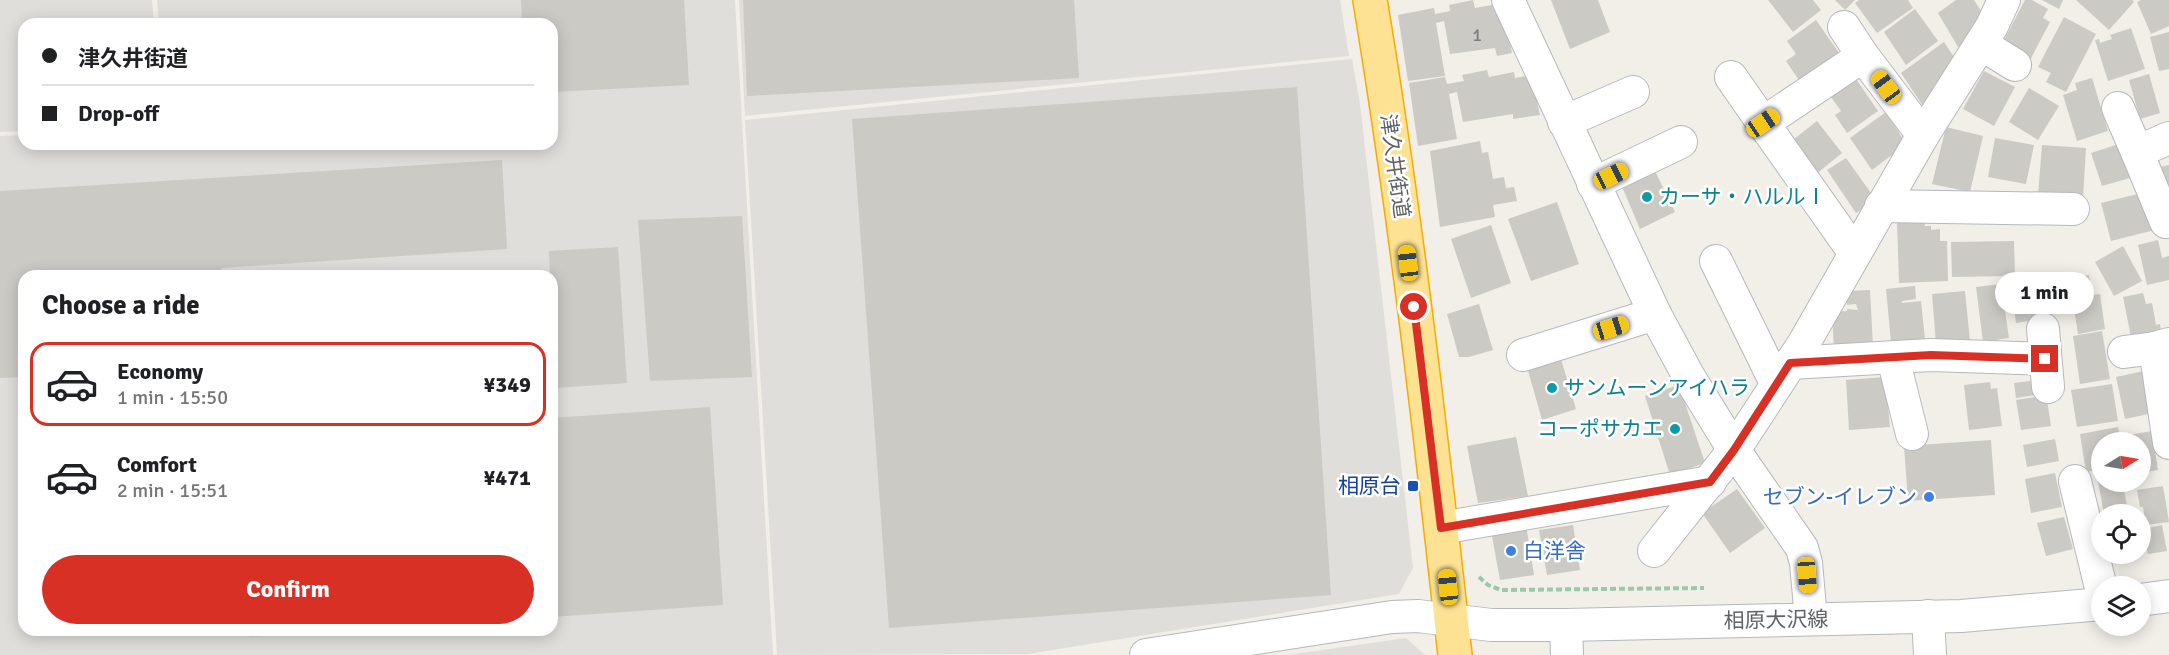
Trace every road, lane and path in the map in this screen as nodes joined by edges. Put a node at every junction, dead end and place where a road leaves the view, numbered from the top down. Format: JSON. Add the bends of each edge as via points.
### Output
{"nodes":[{"id":1,"x":1370,"y":0,"type":"edge"},
{"id":2,"x":1508,"y":0,"type":"edge"},
{"id":3,"x":2004,"y":0,"type":"edge"},
{"id":4,"x":1844,"y":27,"type":"dead end"},
{"id":5,"x":1981,"y":44,"type":"junction"},
{"id":6,"x":1863,"y":56,"type":"junction"},
{"id":7,"x":2015,"y":65,"type":"dead end"},
{"id":8,"x":1731,"y":77,"type":"dead end"},
{"id":9,"x":1634,"y":92,"type":"dead end"},
{"id":10,"x":2118,"y":108,"type":"dead end"},
{"id":11,"x":1564,"y":122,"type":"junction"},
{"id":12,"x":1763,"y":123,"type":"junction"},
{"id":13,"x":1923,"y":135,"type":"junction"},
{"id":14,"x":2169,"y":138,"type":"edge"},
{"id":15,"x":1681,"y":142,"type":"dead end"},
{"id":16,"x":2137,"y":152,"type":"junction"},
{"id":17,"x":1593,"y":184,"type":"junction"},
{"id":18,"x":1881,"y":206,"type":"junction"},
{"id":19,"x":2073,"y":209,"type":"dead end"},
{"id":20,"x":2166,"y":222,"type":"dead end"},
{"id":21,"x":1854,"y":252,"type":"junction"},
{"id":22,"x":1716,"y":261,"type":"dead end"},
{"id":23,"x":1655,"y":314,"type":"junction"},
{"id":24,"x":2162,"y":346,"type":"edge"},
{"id":25,"x":2124,"y":352,"type":"dead end"},
{"id":26,"x":1523,"y":355,"type":"dead end"},
{"id":27,"x":1893,"y":358,"type":"junction"},
{"id":28,"x":2045,"y":358,"type":"dead end"},
{"id":29,"x":1783,"y":373,"type":"junction"},
{"id":30,"x":1912,"y":434,"type":"dead end"},
{"id":31,"x":2169,"y":443,"type":"edge"},
{"id":32,"x":1734,"y":450,"type":"junction"},
{"id":33,"x":2075,"y":481,"type":"dead end"},
{"id":34,"x":1710,"y":482,"type":"junction"},
{"id":35,"x":1441,"y":528,"type":"junction"},
{"id":36,"x":1654,"y":551,"type":"dead end"},
{"id":37,"x":2098,"y":576,"type":"edge"},
{"id":38,"x":2169,"y":596,"type":"edge"},
{"id":39,"x":2151,"y":598,"type":"edge"},
{"id":40,"x":2091,"y":605,"type":"edge"},
{"id":41,"x":1928,"y":616,"type":"junction"},
{"id":42,"x":1810,"y":619,"type":"junction"},
{"id":43,"x":1451,"y":620,"type":"junction"},
{"id":44,"x":1567,"y":640,"type":"edge"},
{"id":45,"x":1146,"y":655,"type":"edge"},
{"id":46,"x":1455,"y":655,"type":"edge"},
{"id":47,"x":1930,"y":655,"type":"edge"}],
"edges":[{"from":1,"to":35,"type":"highway","name":"津久井街道"},
{"from":2,"to":11,"type":"street"},
{"from":3,"to":5,"type":"street"},
{"from":4,"to":6,"type":"street"},
{"from":5,"to":7,"type":"street"},
{"from":5,"to":13,"type":"street"},
{"from":6,"to":12,"type":"street"},
{"from":6,"to":13,"type":"street"},
{"from":8,"to":12,"type":"street"},
{"from":9,"to":11,"type":"street"},
{"from":10,"to":16,"type":"street"},
{"from":11,"to":17,"type":"street"},
{"from":12,"to":21,"type":"street"},
{"from":13,"to":18,"type":"street"},
{"from":14,"to":16,"type":"street"},
{"from":15,"to":17,"type":"street"},
{"from":16,"to":20,"type":"street"},
{"from":17,"to":23,"type":"street"},
{"from":18,"to":19,"type":"street"},
{"from":18,"to":21,"type":"street"},
{"from":21,"to":29,"type":"street","via":[[1822,313]]},
{"from":22,"to":29,"type":"street"},
{"from":23,"to":26,"type":"street"},
{"from":23,"to":32,"type":"street"},
{"from":24,"to":25,"type":"street"},
{"from":24,"to":31,"type":"street"},
{"from":27,"to":28,"type":"street"},
{"from":27,"to":29,"type":"street"},
{"from":27,"to":30,"type":"street"},
{"from":29,"to":32,"type":"street"},
{"from":32,"to":34,"type":"street"},
{"from":32,"to":42,"type":"street","via":[[1802,548]]},
{"from":33,"to":37,"type":"street"},
{"from":34,"to":35,"type":"street"},
{"from":34,"to":36,"type":"street"},
{"from":35,"to":43,"type":"highway","name":"津久井街道"},
{"from":38,"to":39,"type":"street"},
{"from":40,"to":41,"type":"street","name":"相原大沢線"},
{"from":41,"to":42,"type":"street","name":"相原大沢線"},
{"from":41,"to":47,"type":"street"},
{"from":42,"to":44,"type":"street","name":"相原大沢線"},
{"from":43,"to":44,"type":"street","name":"相原大沢線"},
{"from":43,"to":45,"type":"street","name":"相原大沢線","via":[[1392,617]]},
{"from":43,"to":46,"type":"highway","name":"津久井街道"}]}
